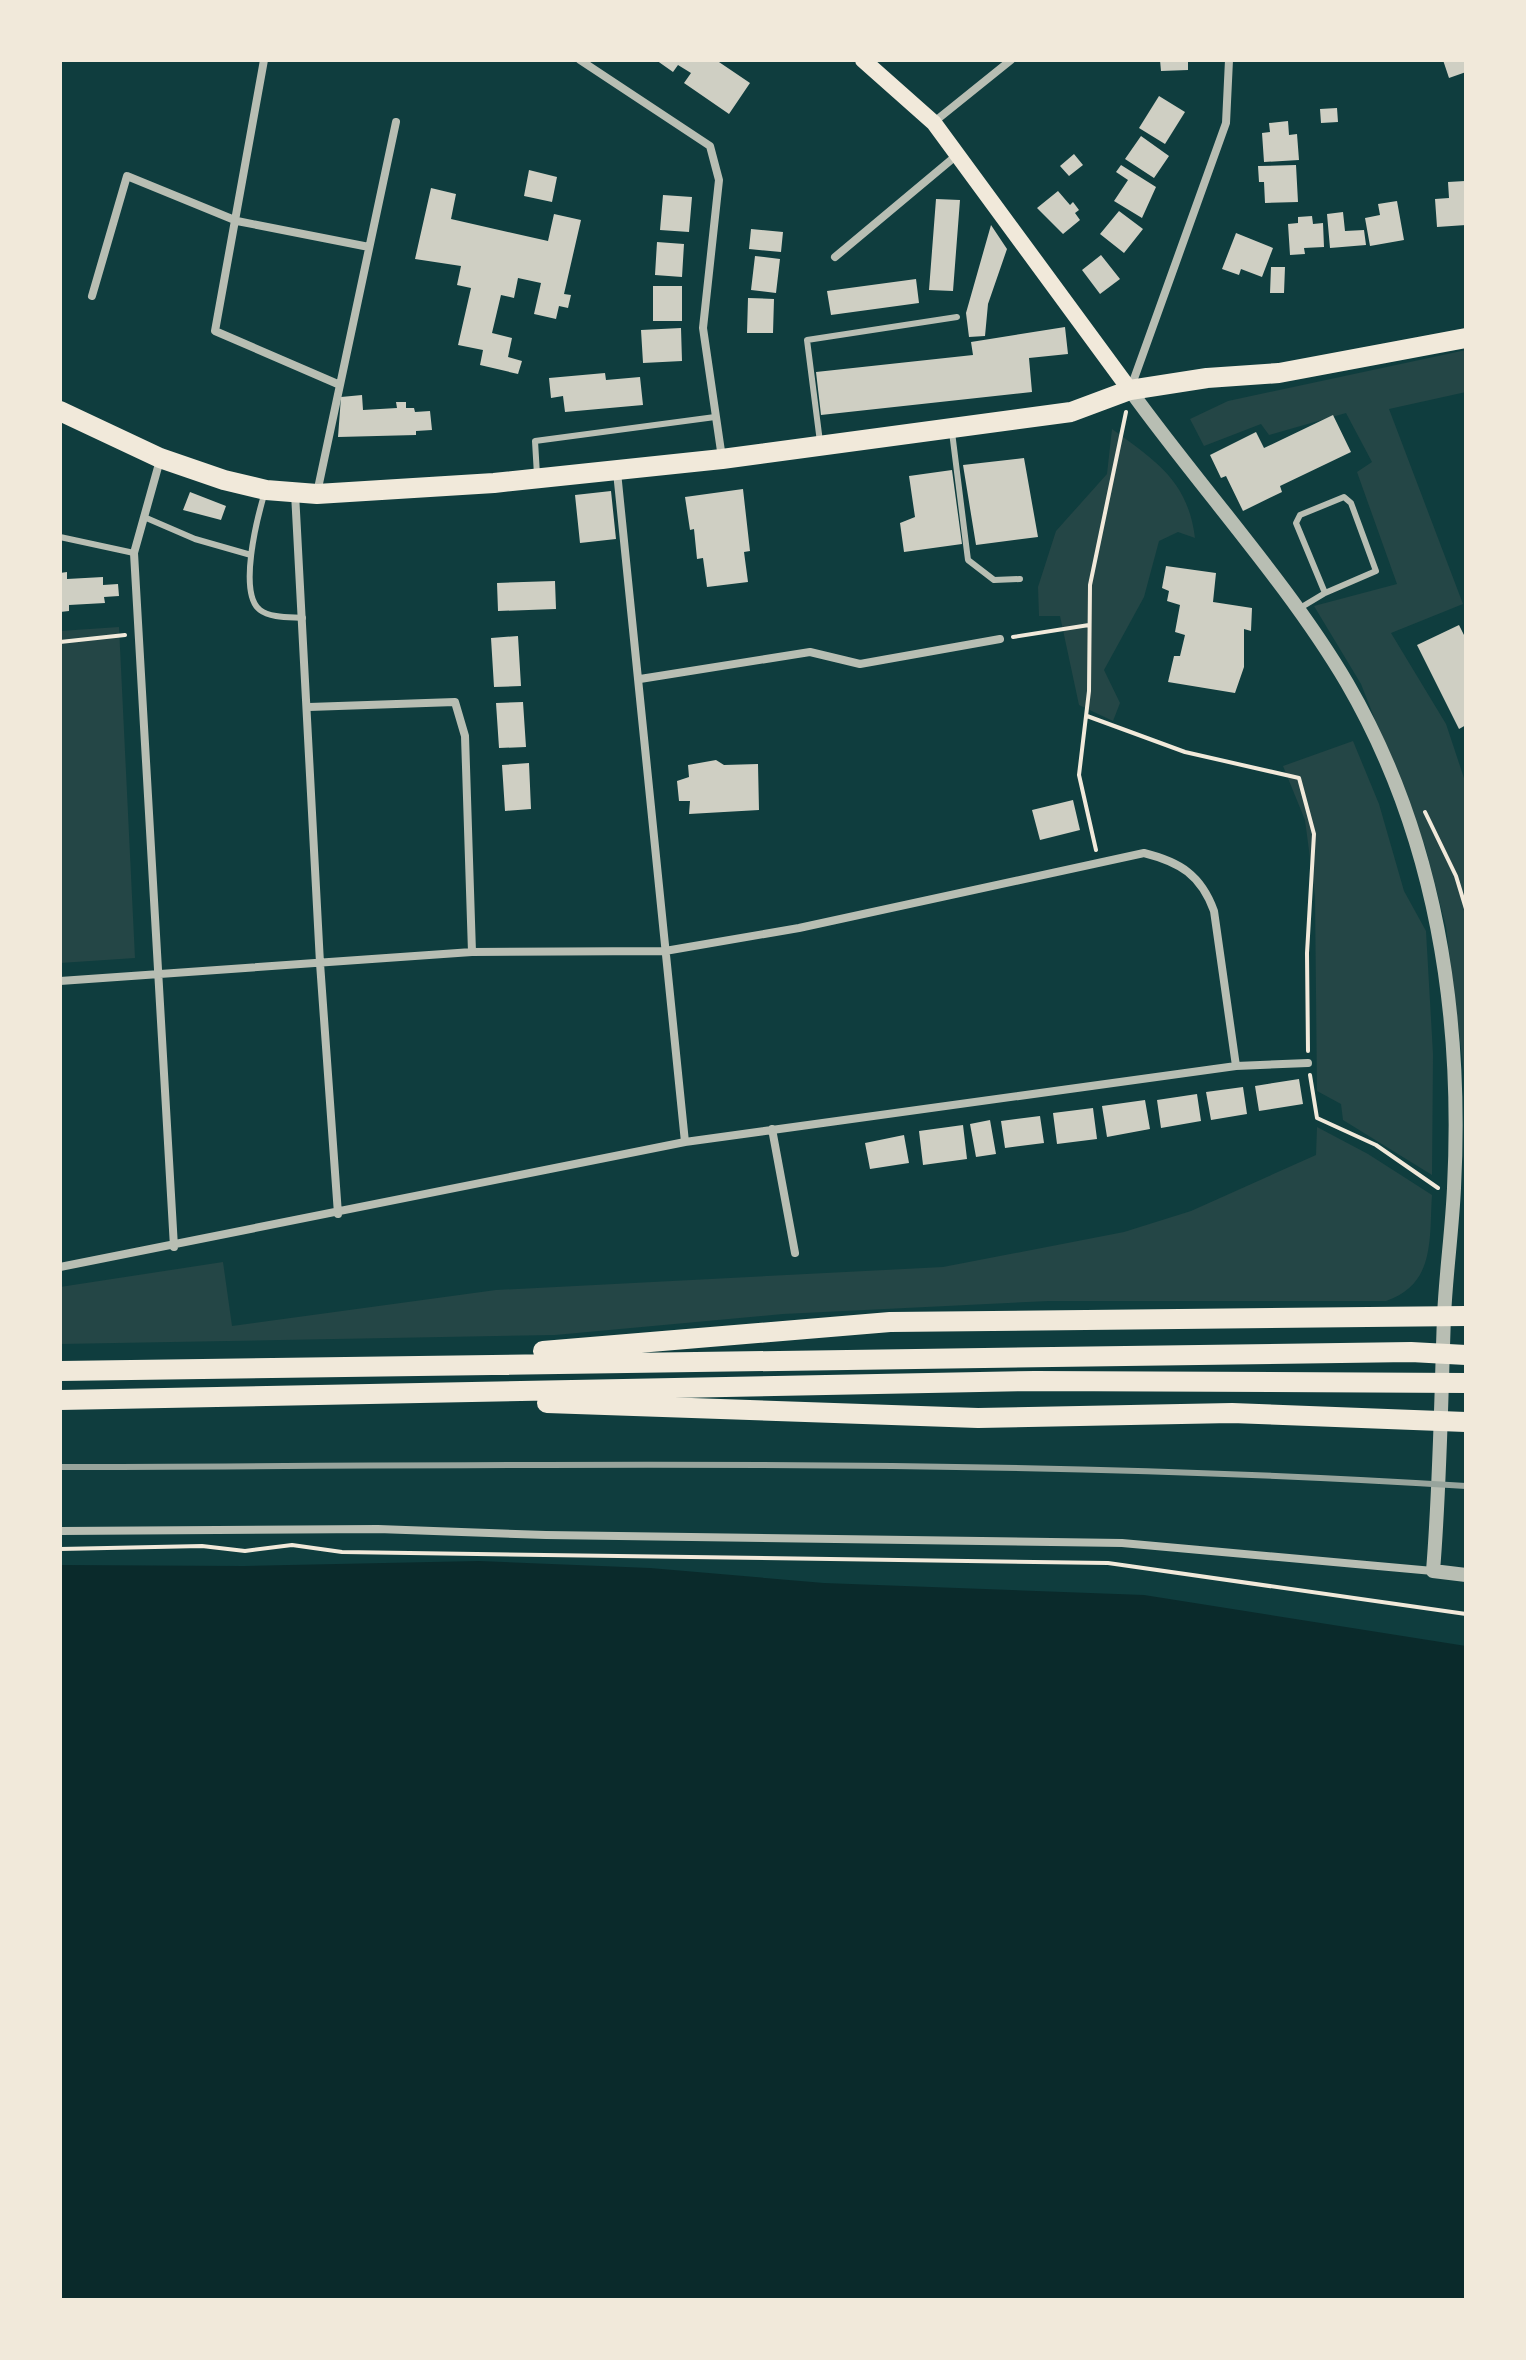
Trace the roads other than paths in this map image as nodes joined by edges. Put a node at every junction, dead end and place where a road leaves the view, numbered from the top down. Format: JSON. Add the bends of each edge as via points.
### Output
{"nodes":[{"id":1,"x":264,"y":60,"type":"edge"},
{"id":2,"x":580,"y":60,"type":"edge"},
{"id":3,"x":863,"y":60,"type":"edge"},
{"id":4,"x":1011,"y":60,"type":"edge"},
{"id":5,"x":1229,"y":60,"type":"edge"},
{"id":6,"x":396,"y":122,"type":"dead end"},
{"id":7,"x":934,"y":123,"type":"junction"},
{"id":8,"x":957,"y":155,"type":"junction"},
{"id":9,"x":237,"y":221,"type":"junction"},
{"id":10,"x":369,"y":247,"type":"junction"},
{"id":11,"x":835,"y":257,"type":"dead end"},
{"id":12,"x":92,"y":296,"type":"dead end"},
{"id":13,"x":957,"y":317,"type":"dead end"},
{"id":14,"x":1466,"y":338,"type":"edge"},
{"id":15,"x":340,"y":385,"type":"junction"},
{"id":16,"x":1130,"y":390,"type":"junction"},
{"id":17,"x":60,"y":411,"type":"edge"},
{"id":18,"x":715,"y":417,"type":"junction"},
{"id":19,"x":951,"y":428,"type":"junction"},
{"id":20,"x":820,"y":446,"type":"junction"},
{"id":21,"x":160,"y":458,"type":"junction"},
{"id":22,"x":722,"y":459,"type":"junction"},
{"id":23,"x":617,"y":472,"type":"junction"},
{"id":24,"x":537,"y":479,"type":"junction"},
{"id":25,"x":265,"y":490,"type":"junction"},
{"id":26,"x":295,"y":493,"type":"junction"},
{"id":27,"x":317,"y":494,"type":"junction"},
{"id":28,"x":144,"y":517,"type":"junction"},
{"id":29,"x":60,"y":537,"type":"edge"},
{"id":30,"x":134,"y":553,"type":"junction"},
{"id":31,"x":251,"y":555,"type":"junction"},
{"id":32,"x":1020,"y":579,"type":"dead end"},
{"id":33,"x":1325,"y":593,"type":"junction"},
{"id":34,"x":1297,"y":610,"type":"junction"},
{"id":35,"x":303,"y":618,"type":"junction"},
{"id":36,"x":1000,"y":639,"type":"road end"},
{"id":37,"x":640,"y":679,"type":"junction"},
{"id":38,"x":309,"y":707,"type":"junction"},
{"id":39,"x":665,"y":951,"type":"junction"},
{"id":40,"x":472,"y":952,"type":"junction"},
{"id":41,"x":320,"y":963,"type":"junction"},
{"id":42,"x":157,"y":972,"type":"junction"},
{"id":43,"x":60,"y":981,"type":"edge"},
{"id":44,"x":1308,"y":1063,"type":"road end"},
{"id":45,"x":1236,"y":1066,"type":"junction"},
{"id":46,"x":772,"y":1129,"type":"junction"},
{"id":47,"x":685,"y":1142,"type":"junction"},
{"id":48,"x":338,"y":1214,"type":"junction"},
{"id":49,"x":174,"y":1247,"type":"junction"},
{"id":50,"x":795,"y":1253,"type":"dead end"},
{"id":51,"x":60,"y":1267,"type":"edge"},
{"id":52,"x":1445,"y":1314,"type":"junction"},
{"id":53,"x":1466,"y":1316,"type":"edge"},
{"id":54,"x":1466,"y":1355,"type":"edge"},
{"id":55,"x":363,"y":1367,"type":"junction"},
{"id":56,"x":60,"y":1371,"type":"edge"},
{"id":57,"x":1466,"y":1383,"type":"edge"},
{"id":58,"x":372,"y":1394,"type":"junction"},
{"id":59,"x":60,"y":1400,"type":"edge"},
{"id":60,"x":1443,"y":1421,"type":"junction"},
{"id":61,"x":1466,"y":1422,"type":"edge"},
{"id":62,"x":60,"y":1531,"type":"edge"},
{"id":63,"x":1433,"y":1571,"type":"junction"},
{"id":64,"x":1466,"y":1575,"type":"edge"}],
"edges":[{"from":1,"to":9,"type":"street"},
{"from":2,"to":18,"type":"street","via":[[710,146],[719,180],[703,328]]},
{"from":3,"to":7,"type":"main road"},
{"from":4,"to":7,"type":"street"},
{"from":5,"to":16,"type":"street","via":[[1226,123]]},
{"from":6,"to":10,"type":"street"},
{"from":7,"to":8,"type":"main road"},
{"from":8,"to":11,"type":"street"},
{"from":8,"to":16,"type":"main road"},
{"from":9,"to":10,"type":"street"},
{"from":9,"to":12,"type":"street","via":[[127,176]]},
{"from":9,"to":15,"type":"street","via":[[215,331]]},
{"from":10,"to":15,"type":"street"},
{"from":13,"to":20,"type":"lane","via":[[807,340]]},
{"from":14,"to":16,"type":"main road","via":[[1279,373]]},
{"from":15,"to":27,"type":"street"},
{"from":16,"to":19,"type":"main road","via":[[1071,412]]},
{"from":16,"to":34,"type":"street"},
{"from":17,"to":21,"type":"main road"},
{"from":18,"to":22,"type":"street"},
{"from":18,"to":24,"type":"lane","via":[[535,441]]},
{"from":19,"to":20,"type":"main road"},
{"from":19,"to":32,"type":"lane","via":[[968,560],[994,580]]},
{"from":20,"to":22,"type":"main road"},
{"from":21,"to":25,"type":"main road"},
{"from":21,"to":28,"type":"street"},
{"from":22,"to":23,"type":"main road"},
{"from":23,"to":24,"type":"main road"},
{"from":23,"to":37,"type":"street"},
{"from":24,"to":27,"type":"main road"},
{"from":25,"to":26,"type":"main road"},
{"from":25,"to":31,"type":"lane"},
{"from":26,"to":27,"type":"main road"},
{"from":26,"to":35,"type":"street"},
{"from":28,"to":30,"type":"street"},
{"from":28,"to":31,"type":"lane"},
{"from":29,"to":30,"type":"lane"},
{"from":30,"to":42,"type":"street"},
{"from":31,"to":35,"type":"lane","via":[[250,592],[257,609]]},
{"from":33,"to":33,"type":"lane","via":[[1296,523],[1300,515],[1344,497],[1351,503],[1376,571]]},
{"from":33,"to":34,"type":"lane"},
{"from":34,"to":52,"type":"street","via":[[1345,680],[1392,778],[1414,835],[1444,955],[1454,1059],[1454,1186]]},
{"from":35,"to":38,"type":"street"},
{"from":36,"to":37,"type":"street","via":[[860,664],[810,652]]},
{"from":37,"to":39,"type":"street"},
{"from":38,"to":40,"type":"street","via":[[455,702],[465,736]]},
{"from":38,"to":41,"type":"street"},
{"from":39,"to":40,"type":"street"},
{"from":39,"to":45,"type":"street","via":[[799,928],[1144,853],[1191,872],[1206,889],[1214,911]]},
{"from":39,"to":47,"type":"street"},
{"from":40,"to":41,"type":"street"},
{"from":41,"to":42,"type":"street"},
{"from":41,"to":48,"type":"street"},
{"from":42,"to":43,"type":"street"},
{"from":42,"to":49,"type":"street"},
{"from":44,"to":45,"type":"street"},
{"from":45,"to":46,"type":"street"},
{"from":46,"to":47,"type":"street"},
{"from":46,"to":50,"type":"street"},
{"from":47,"to":48,"type":"street"},
{"from":48,"to":49,"type":"street"},
{"from":49,"to":51,"type":"street"},
{"from":52,"to":53,"type":"main road"},
{"from":52,"to":55,"type":"main road","via":[[890,1322]]},
{"from":52,"to":60,"type":"street"},
{"from":54,"to":55,"type":"main road"},
{"from":55,"to":56,"type":"main road"},
{"from":57,"to":58,"type":"main road","via":[[1035,1381]]},
{"from":58,"to":59,"type":"main road"},
{"from":58,"to":60,"type":"main road","via":[[817,1415],[1232,1413]]},
{"from":60,"to":61,"type":"main road"},
{"from":60,"to":63,"type":"street"},
{"from":62,"to":63,"type":"street","via":[[378,1529],[1122,1543]]},
{"from":63,"to":64,"type":"street"}]}
